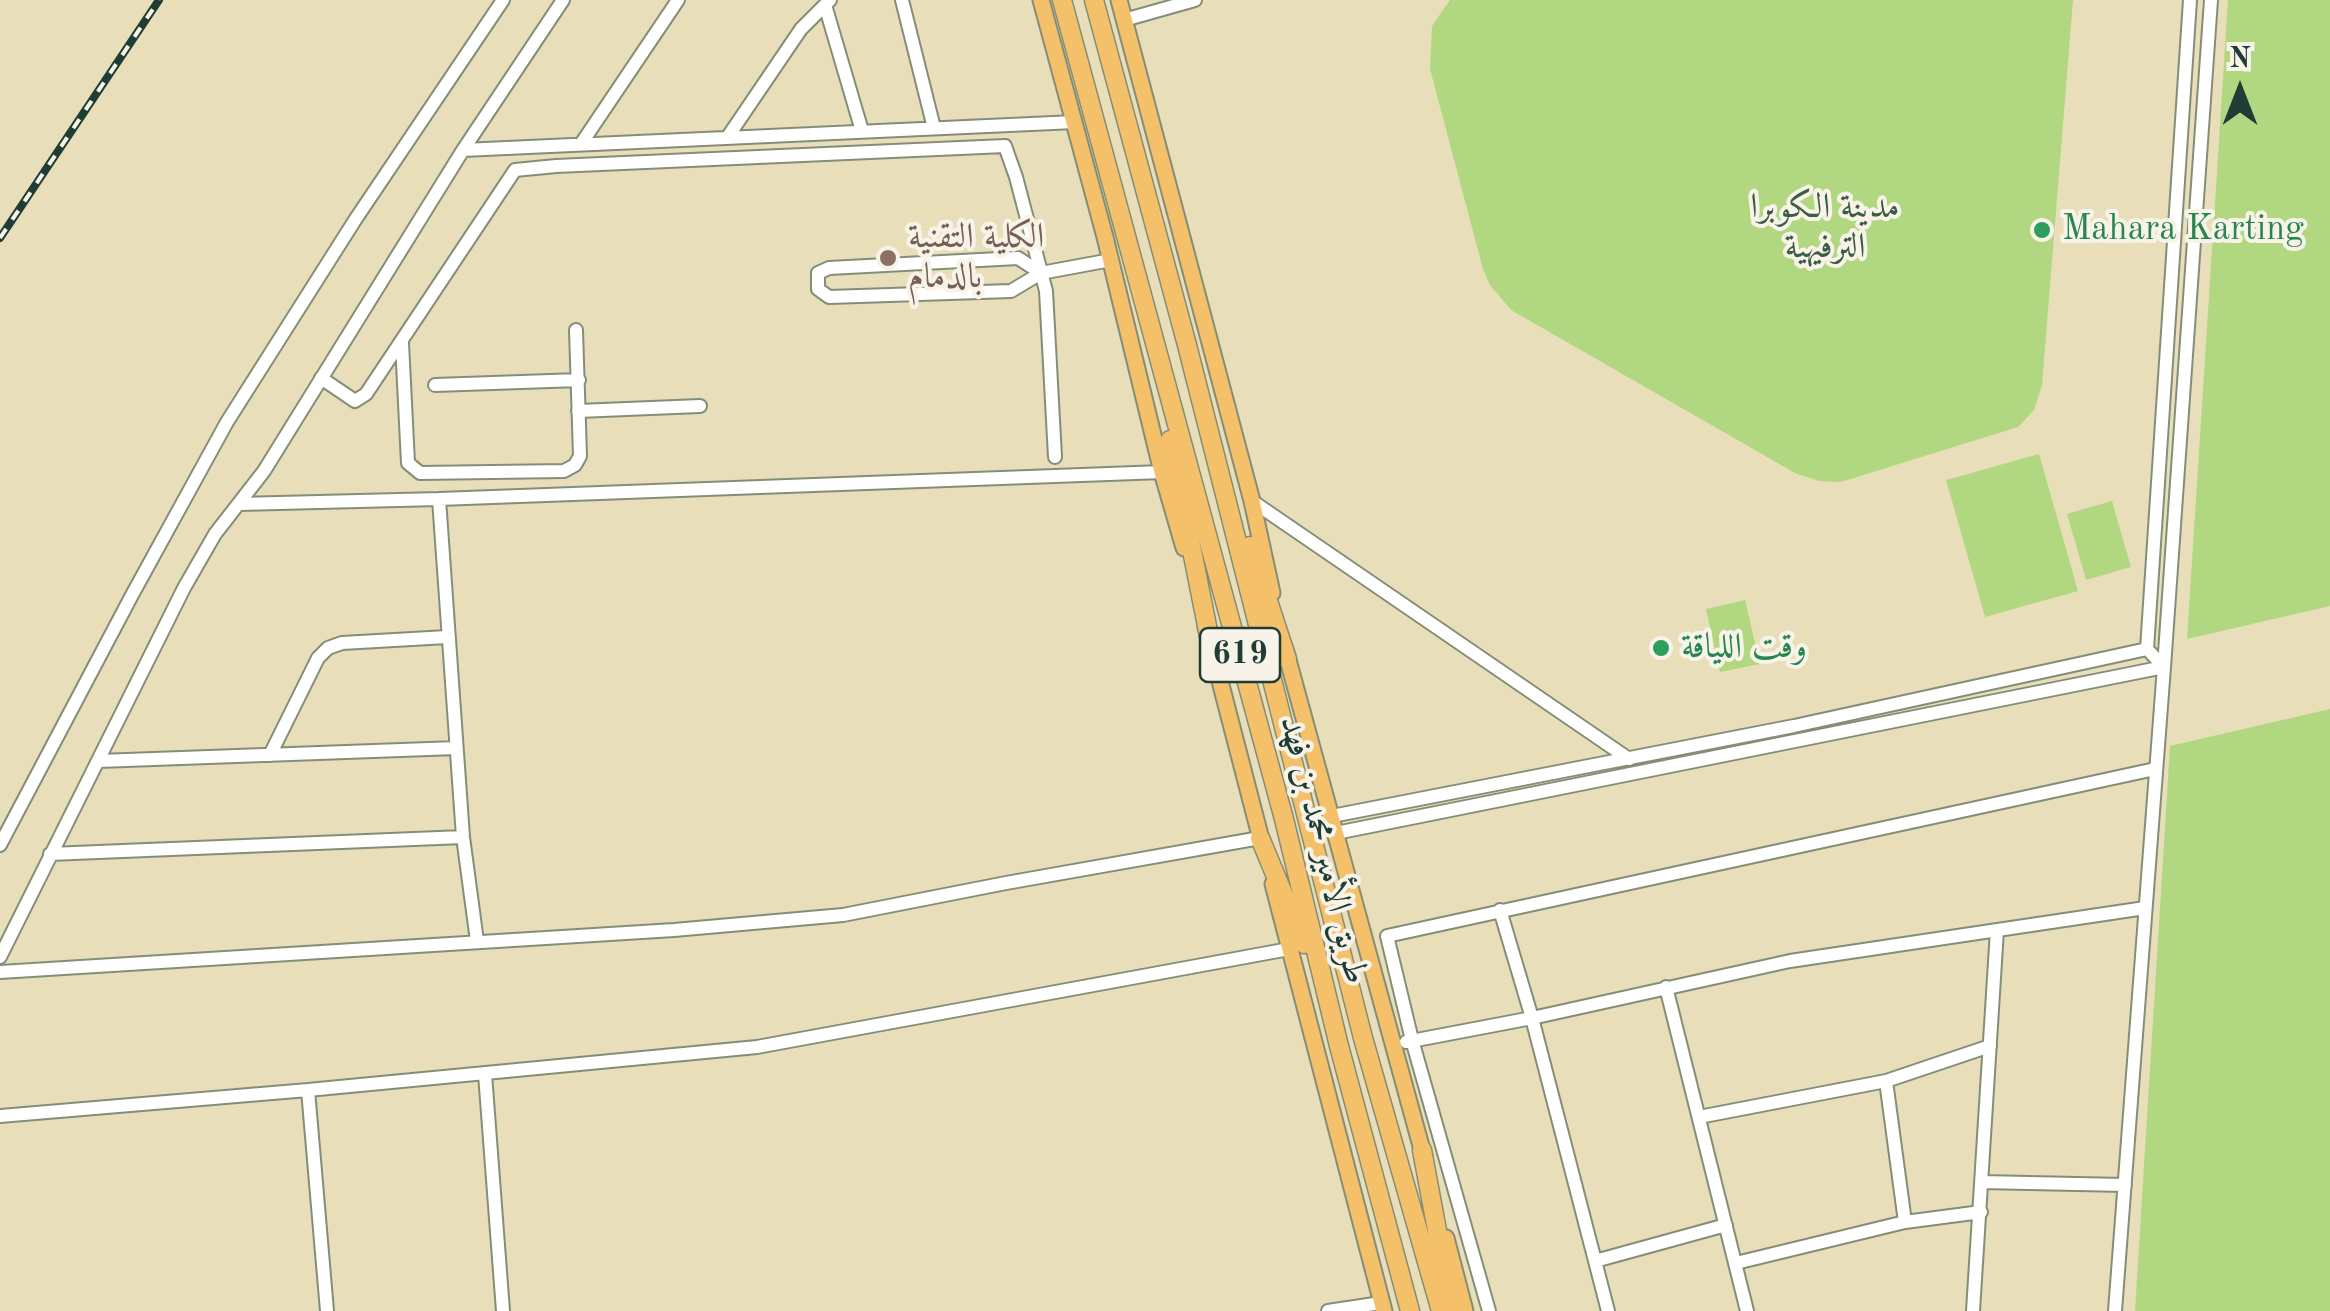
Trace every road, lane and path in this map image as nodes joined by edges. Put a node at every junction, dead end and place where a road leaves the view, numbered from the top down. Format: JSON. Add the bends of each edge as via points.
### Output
{"nodes":[{"id":1,"x":503,"y":0,"type":"edge"},
{"id":2,"x":563,"y":0,"type":"edge"},
{"id":3,"x":678,"y":0,"type":"edge"},
{"id":4,"x":902,"y":0,"type":"edge"},
{"id":5,"x":1041,"y":0,"type":"edge"},
{"id":6,"x":1062,"y":0,"type":"edge"},
{"id":7,"x":1094,"y":0,"type":"edge"},
{"id":8,"x":1119,"y":0,"type":"edge"},
{"id":9,"x":1196,"y":0,"type":"edge"},
{"id":10,"x":2190,"y":0,"type":"edge"},
{"id":11,"x":2211,"y":0,"type":"edge"},
{"id":12,"x":828,"y":2,"type":"edge"},
{"id":13,"x":1124,"y":20,"type":"junction"},
{"id":14,"x":2188,"y":37,"type":"junction"},
{"id":15,"x":2208,"y":39,"type":"junction"},
{"id":16,"x":1074,"y":122,"type":"junction"},
{"id":17,"x":934,"y":128,"type":"junction"},
{"id":18,"x":862,"y":132,"type":"junction"},
{"id":19,"x":727,"y":138,"type":"junction"},
{"id":20,"x":581,"y":144,"type":"junction"},
{"id":21,"x":463,"y":150,"type":"junction"},
{"id":22,"x":1112,"y":260,"type":"junction"},
{"id":23,"x":1041,"y":273,"type":"junction"},
{"id":24,"x":1140,"y":288,"type":"junction"},
{"id":25,"x":2170,"y":289,"type":"junction"},
{"id":26,"x":2191,"y":290,"type":"junction"},
{"id":27,"x":576,"y":330,"type":"dead end"},
{"id":28,"x":402,"y":343,"type":"junction"},
{"id":29,"x":1187,"y":344,"type":"junction"},
{"id":30,"x":321,"y":378,"type":"junction"},
{"id":31,"x":579,"y":380,"type":"junction"},
{"id":32,"x":435,"y":385,"type":"dead end"},
{"id":33,"x":700,"y":406,"type":"dead end"},
{"id":34,"x":578,"y":412,"type":"junction"},
{"id":35,"x":1055,"y":457,"type":"dead end"},
{"id":36,"x":1162,"y":472,"type":"junction"},
{"id":37,"x":438,"y":500,"type":"junction"},
{"id":38,"x":1252,"y":501,"type":"junction"},
{"id":39,"x":239,"y":504,"type":"junction"},
{"id":40,"x":2155,"y":512,"type":"junction"},
{"id":41,"x":2176,"y":513,"type":"junction"},
{"id":42,"x":1209,"y":636,"type":"junction"},
{"id":43,"x":447,"y":637,"type":"junction"},
{"id":44,"x":2146,"y":649,"type":"junction"},
{"id":45,"x":1287,"y":659,"type":"junction"},
{"id":46,"x":2164,"y":668,"type":"junction"},
{"id":47,"x":456,"y":748,"type":"junction"},
{"id":48,"x":270,"y":755,"type":"junction"},
{"id":49,"x":1628,"y":758,"type":"junction"},
{"id":50,"x":99,"y":762,"type":"junction"},
{"id":51,"x":2155,"y":769,"type":"junction"},
{"id":52,"x":1640,"y":772,"type":"junction"},
{"id":53,"x":1332,"y":816,"type":"junction"},
{"id":54,"x":1336,"y":834,"type":"junction"},
{"id":55,"x":463,"y":837,"type":"junction"},
{"id":56,"x":1260,"y":838,"type":"junction"},
{"id":57,"x":0,"y":845,"type":"edge"},
{"id":58,"x":50,"y":854,"type":"junction"},
{"id":59,"x":2144,"y":908,"type":"junction"},
{"id":60,"x":1500,"y":910,"type":"junction"},
{"id":61,"x":1997,"y":930,"type":"junction"},
{"id":62,"x":476,"y":941,"type":"junction"},
{"id":63,"x":1290,"y":949,"type":"junction"},
{"id":64,"x":0,"y":958,"type":"edge"},
{"id":65,"x":0,"y":972,"type":"edge"},
{"id":66,"x":1666,"y":987,"type":"junction"},
{"id":67,"x":1532,"y":1018,"type":"junction"},
{"id":68,"x":1412,"y":1040,"type":"junction"},
{"id":69,"x":1394,"y":1044,"type":"junction"},
{"id":70,"x":1338,"y":1046,"type":"junction"},
{"id":71,"x":1990,"y":1046,"type":"junction"},
{"id":72,"x":485,"y":1074,"type":"junction"},
{"id":73,"x":1886,"y":1081,"type":"junction"},
{"id":74,"x":308,"y":1090,"type":"junction"},
{"id":75,"x":0,"y":1116,"type":"edge"},
{"id":76,"x":1699,"y":1117,"type":"junction"},
{"id":77,"x":1422,"y":1150,"type":"junction"},
{"id":78,"x":1982,"y":1182,"type":"junction"},
{"id":79,"x":2125,"y":1185,"type":"junction"},
{"id":80,"x":1981,"y":1212,"type":"junction"},
{"id":81,"x":1905,"y":1222,"type":"junction"},
{"id":82,"x":1726,"y":1225,"type":"junction"},
{"id":83,"x":1594,"y":1261,"type":"junction"},
{"id":84,"x":1736,"y":1263,"type":"junction"},
{"id":85,"x":1382,"y":1307,"type":"edge"},
{"id":86,"x":327,"y":1311,"type":"edge"},
{"id":87,"x":503,"y":1311,"type":"edge"},
{"id":88,"x":1328,"y":1311,"type":"edge"},
{"id":89,"x":1410,"y":1311,"type":"edge"},
{"id":90,"x":1441,"y":1311,"type":"edge"},
{"id":91,"x":1452,"y":1311,"type":"edge"},
{"id":92,"x":1465,"y":1311,"type":"edge"},
{"id":93,"x":1489,"y":1311,"type":"edge"},
{"id":94,"x":1608,"y":1311,"type":"edge"},
{"id":95,"x":1748,"y":1311,"type":"edge"},
{"id":96,"x":1973,"y":1311,"type":"edge"},
{"id":97,"x":2115,"y":1311,"type":"edge"}],
"edges":[{"from":1,"to":57,"type":"street","via":[[227,422]]},
{"from":2,"to":21,"type":"street"},
{"from":3,"to":20,"type":"street"},
{"from":4,"to":17,"type":"street"},
{"from":5,"to":16,"type":"main road"},
{"from":6,"to":24,"type":"highway","name":"طريق الأمير محمد بن فهد","number":"619"},
{"from":7,"to":29,"type":"highway","name":"طريق الأمير محمد بن فهد","number":"619"},
{"from":8,"to":13,"type":"main road"},
{"from":9,"to":13,"type":"street"},
{"from":10,"to":14,"type":"street"},
{"from":11,"to":15,"type":"street"},
{"from":12,"to":18,"type":"street"},
{"from":12,"to":19,"type":"street","via":[[801,28]]},
{"from":13,"to":38,"type":"main road"},
{"from":14,"to":15,"type":"street"},
{"from":14,"to":25,"type":"street"},
{"from":15,"to":26,"type":"street"},
{"from":16,"to":17,"type":"street"},
{"from":16,"to":22,"type":"main road"},
{"from":17,"to":18,"type":"street"},
{"from":18,"to":19,"type":"street"},
{"from":19,"to":20,"type":"street"},
{"from":20,"to":21,"type":"street"},
{"from":21,"to":30,"type":"street"},
{"from":22,"to":23,"type":"street"},
{"from":22,"to":36,"type":"main road"},
{"from":23,"to":23,"type":"street","via":[[1018,258],[829,268],[818,273],[818,289],[829,297],[1011,290]]},
{"from":23,"to":28,"type":"street","via":[[1005,146],[515,170]]},
{"from":23,"to":35,"type":"street"},
{"from":24,"to":42,"type":"highway"},
{"from":24,"to":70,"type":"highway","name":"طريق الأمير محمد بن فهد","number":"619","via":[[1284,819]]},
{"from":25,"to":26,"type":"street"},
{"from":25,"to":40,"type":"street"},
{"from":26,"to":41,"type":"street"},
{"from":27,"to":31,"type":"street"},
{"from":28,"to":30,"type":"street","via":[[356,401]]},
{"from":28,"to":34,"type":"street","via":[[408,463],[420,472],[564,471],[580,456]]},
{"from":29,"to":45,"type":"highway"},
{"from":29,"to":90,"type":"highway","name":"طريق الأمير محمد بن فهد","number":"619","via":[[1363,1038]]},
{"from":30,"to":39,"type":"street"},
{"from":31,"to":32,"type":"street"},
{"from":31,"to":34,"type":"street"},
{"from":33,"to":34,"type":"street"},
{"from":36,"to":37,"type":"street"},
{"from":36,"to":42,"type":"main road"},
{"from":37,"to":39,"type":"street"},
{"from":37,"to":43,"type":"street"},
{"from":38,"to":45,"type":"main road"},
{"from":38,"to":49,"type":"street"},
{"from":39,"to":50,"type":"street","via":[[184,588]]},
{"from":40,"to":41,"type":"street"},
{"from":40,"to":44,"type":"street"},
{"from":41,"to":46,"type":"street"},
{"from":42,"to":56,"type":"main road"},
{"from":43,"to":47,"type":"street"},
{"from":43,"to":48,"type":"street","via":[[328,648]]},
{"from":44,"to":46,"type":"street"},
{"from":44,"to":49,"type":"street"},
{"from":45,"to":53,"type":"main road"},
{"from":46,"to":51,"type":"street"},
{"from":46,"to":52,"type":"street"},
{"from":47,"to":48,"type":"street"},
{"from":47,"to":55,"type":"street"},
{"from":48,"to":50,"type":"street"},
{"from":49,"to":52,"type":"street"},
{"from":49,"to":53,"type":"street"},
{"from":50,"to":58,"type":"street"},
{"from":51,"to":59,"type":"street"},
{"from":51,"to":60,"type":"street"},
{"from":52,"to":54,"type":"street"},
{"from":53,"to":54,"type":"main road"},
{"from":54,"to":69,"type":"main road"},
{"from":55,"to":58,"type":"street"},
{"from":55,"to":62,"type":"street"},
{"from":56,"to":62,"type":"street","via":[[843,915]]},
{"from":56,"to":63,"type":"main road"},
{"from":56,"to":70,"type":"highway"},
{"from":58,"to":64,"type":"street"},
{"from":59,"to":61,"type":"street"},
{"from":59,"to":79,"type":"street"},
{"from":60,"to":67,"type":"street"},
{"from":60,"to":68,"type":"street","via":[[1387,936]]},
{"from":61,"to":66,"type":"street"},
{"from":61,"to":71,"type":"street"},
{"from":62,"to":65,"type":"street"},
{"from":63,"to":72,"type":"street","via":[[758,1047]]},
{"from":63,"to":85,"type":"main road"},
{"from":66,"to":67,"type":"street"},
{"from":66,"to":76,"type":"street"},
{"from":67,"to":68,"type":"street"},
{"from":67,"to":83,"type":"street"},
{"from":68,"to":69,"type":"street"},
{"from":68,"to":93,"type":"street"},
{"from":69,"to":77,"type":"main road"},
{"from":70,"to":89,"type":"highway","name":"طريق الأمير محمد بن فهد","number":"619"},
{"from":71,"to":73,"type":"street"},
{"from":71,"to":78,"type":"street"},
{"from":72,"to":74,"type":"street"},
{"from":72,"to":87,"type":"street"},
{"from":73,"to":76,"type":"street"},
{"from":73,"to":81,"type":"street"},
{"from":74,"to":75,"type":"street"},
{"from":74,"to":86,"type":"street"},
{"from":76,"to":82,"type":"street"},
{"from":77,"to":91,"type":"highway"},
{"from":77,"to":92,"type":"main road"},
{"from":78,"to":79,"type":"street"},
{"from":78,"to":80,"type":"street"},
{"from":79,"to":97,"type":"street"},
{"from":80,"to":81,"type":"street"},
{"from":80,"to":96,"type":"street"},
{"from":81,"to":84,"type":"street"},
{"from":82,"to":83,"type":"street"},
{"from":82,"to":84,"type":"street"},
{"from":83,"to":94,"type":"street"},
{"from":84,"to":95,"type":"street"},
{"from":85,"to":88,"type":"street"}]}
